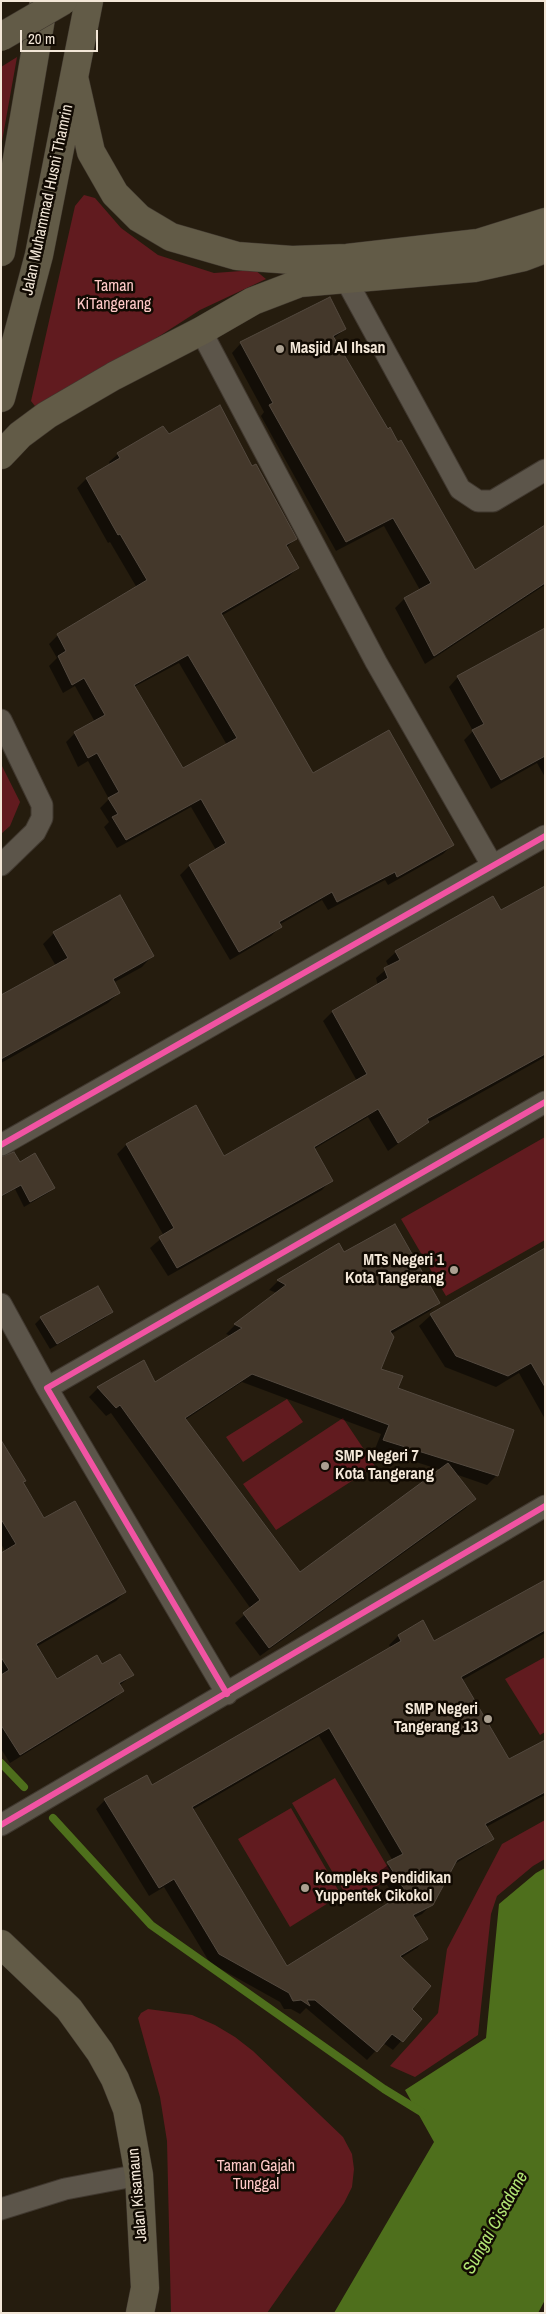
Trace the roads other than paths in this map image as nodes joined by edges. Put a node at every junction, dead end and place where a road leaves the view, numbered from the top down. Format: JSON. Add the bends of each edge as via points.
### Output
{"nodes":[{"id":1,"x":44,"y":1,"type":"edge"},
{"id":2,"x":63,"y":1,"type":"edge"},
{"id":3,"x":89,"y":1,"type":"edge"},
{"id":4,"x":1,"y":37,"type":"edge"},
{"id":5,"x":74,"y":77,"type":"junction"},
{"id":6,"x":545,"y":222,"type":"edge"},
{"id":7,"x":545,"y":249,"type":"edge"},
{"id":8,"x":1,"y":252,"type":"edge"},
{"id":9,"x":345,"y":278,"type":"junction"},
{"id":10,"x":201,"y":331,"type":"junction"},
{"id":11,"x":1,"y":398,"type":"edge"},
{"id":12,"x":1,"y":455,"type":"edge"},
{"id":13,"x":545,"y":470,"type":"edge"},
{"id":14,"x":1,"y":720,"type":"edge"},
{"id":15,"x":545,"y":836,"type":"edge"},
{"id":16,"x":1,"y":865,"type":"edge"},
{"id":17,"x":492,"y":865,"type":"junction"},
{"id":18,"x":545,"y":1102,"type":"edge"},
{"id":19,"x":1,"y":1145,"type":"edge"},
{"id":20,"x":1,"y":1304,"type":"edge"},
{"id":21,"x":47,"y":1388,"type":"junction"},
{"id":22,"x":545,"y":1506,"type":"edge"},
{"id":23,"x":227,"y":1694,"type":"junction"},
{"id":24,"x":1,"y":1825,"type":"edge"},
{"id":25,"x":1,"y":1944,"type":"edge"},
{"id":26,"x":12,"y":1959,"type":"edge"},
{"id":27,"x":140,"y":2175,"type":"junction"},
{"id":28,"x":1,"y":2209,"type":"edge"},
{"id":29,"x":140,"y":2313,"type":"edge"}],
"edges":[{"from":1,"to":8,"type":"main road"},
{"from":2,"to":4,"type":"main road","bridge":true},
{"from":3,"to":5,"type":"main road","name":"Jalan Muhammad Husni Thamrin"},
{"from":5,"to":6,"type":"main road","via":[[91,152],[111,188],[139,218],[171,237],[237,256],[292,260],[347,258],[478,243]]},
{"from":5,"to":11,"type":"main road","name":"Jalan Muhammad Husni Thamrin","via":[[39,255]]},
{"from":7,"to":9,"type":"main road","via":[[474,268]]},
{"from":9,"to":10,"type":"main road","via":[[300,283],[253,301]]},
{"from":9,"to":13,"type":"street","via":[[460,489],[478,501],[493,501]]},
{"from":10,"to":12,"type":"main road","via":[[47,415],[20,435]]},
{"from":10,"to":17,"type":"street","via":[[376,662]]},
{"from":14,"to":16,"type":"street","via":[[42,805],[42,818],[35,832]]},
{"from":15,"to":17,"type":"street"},
{"from":17,"to":19,"type":"street"},
{"from":18,"to":21,"type":"street"},
{"from":20,"to":21,"type":"street"},
{"from":21,"to":23,"type":"street"},
{"from":22,"to":23,"type":"street"},
{"from":23,"to":24,"type":"street"},
{"from":25,"to":26,"type":"main road"},
{"from":26,"to":27,"type":"main road","name":"Jalan Kisamaun","via":[[69,2009],[100,2052],[127,2109]]},
{"from":27,"to":28,"type":"street","via":[[65,2189]]},
{"from":27,"to":29,"type":"main road","name":"Jalan Kisamaun","via":[[145,2288]]}]}
